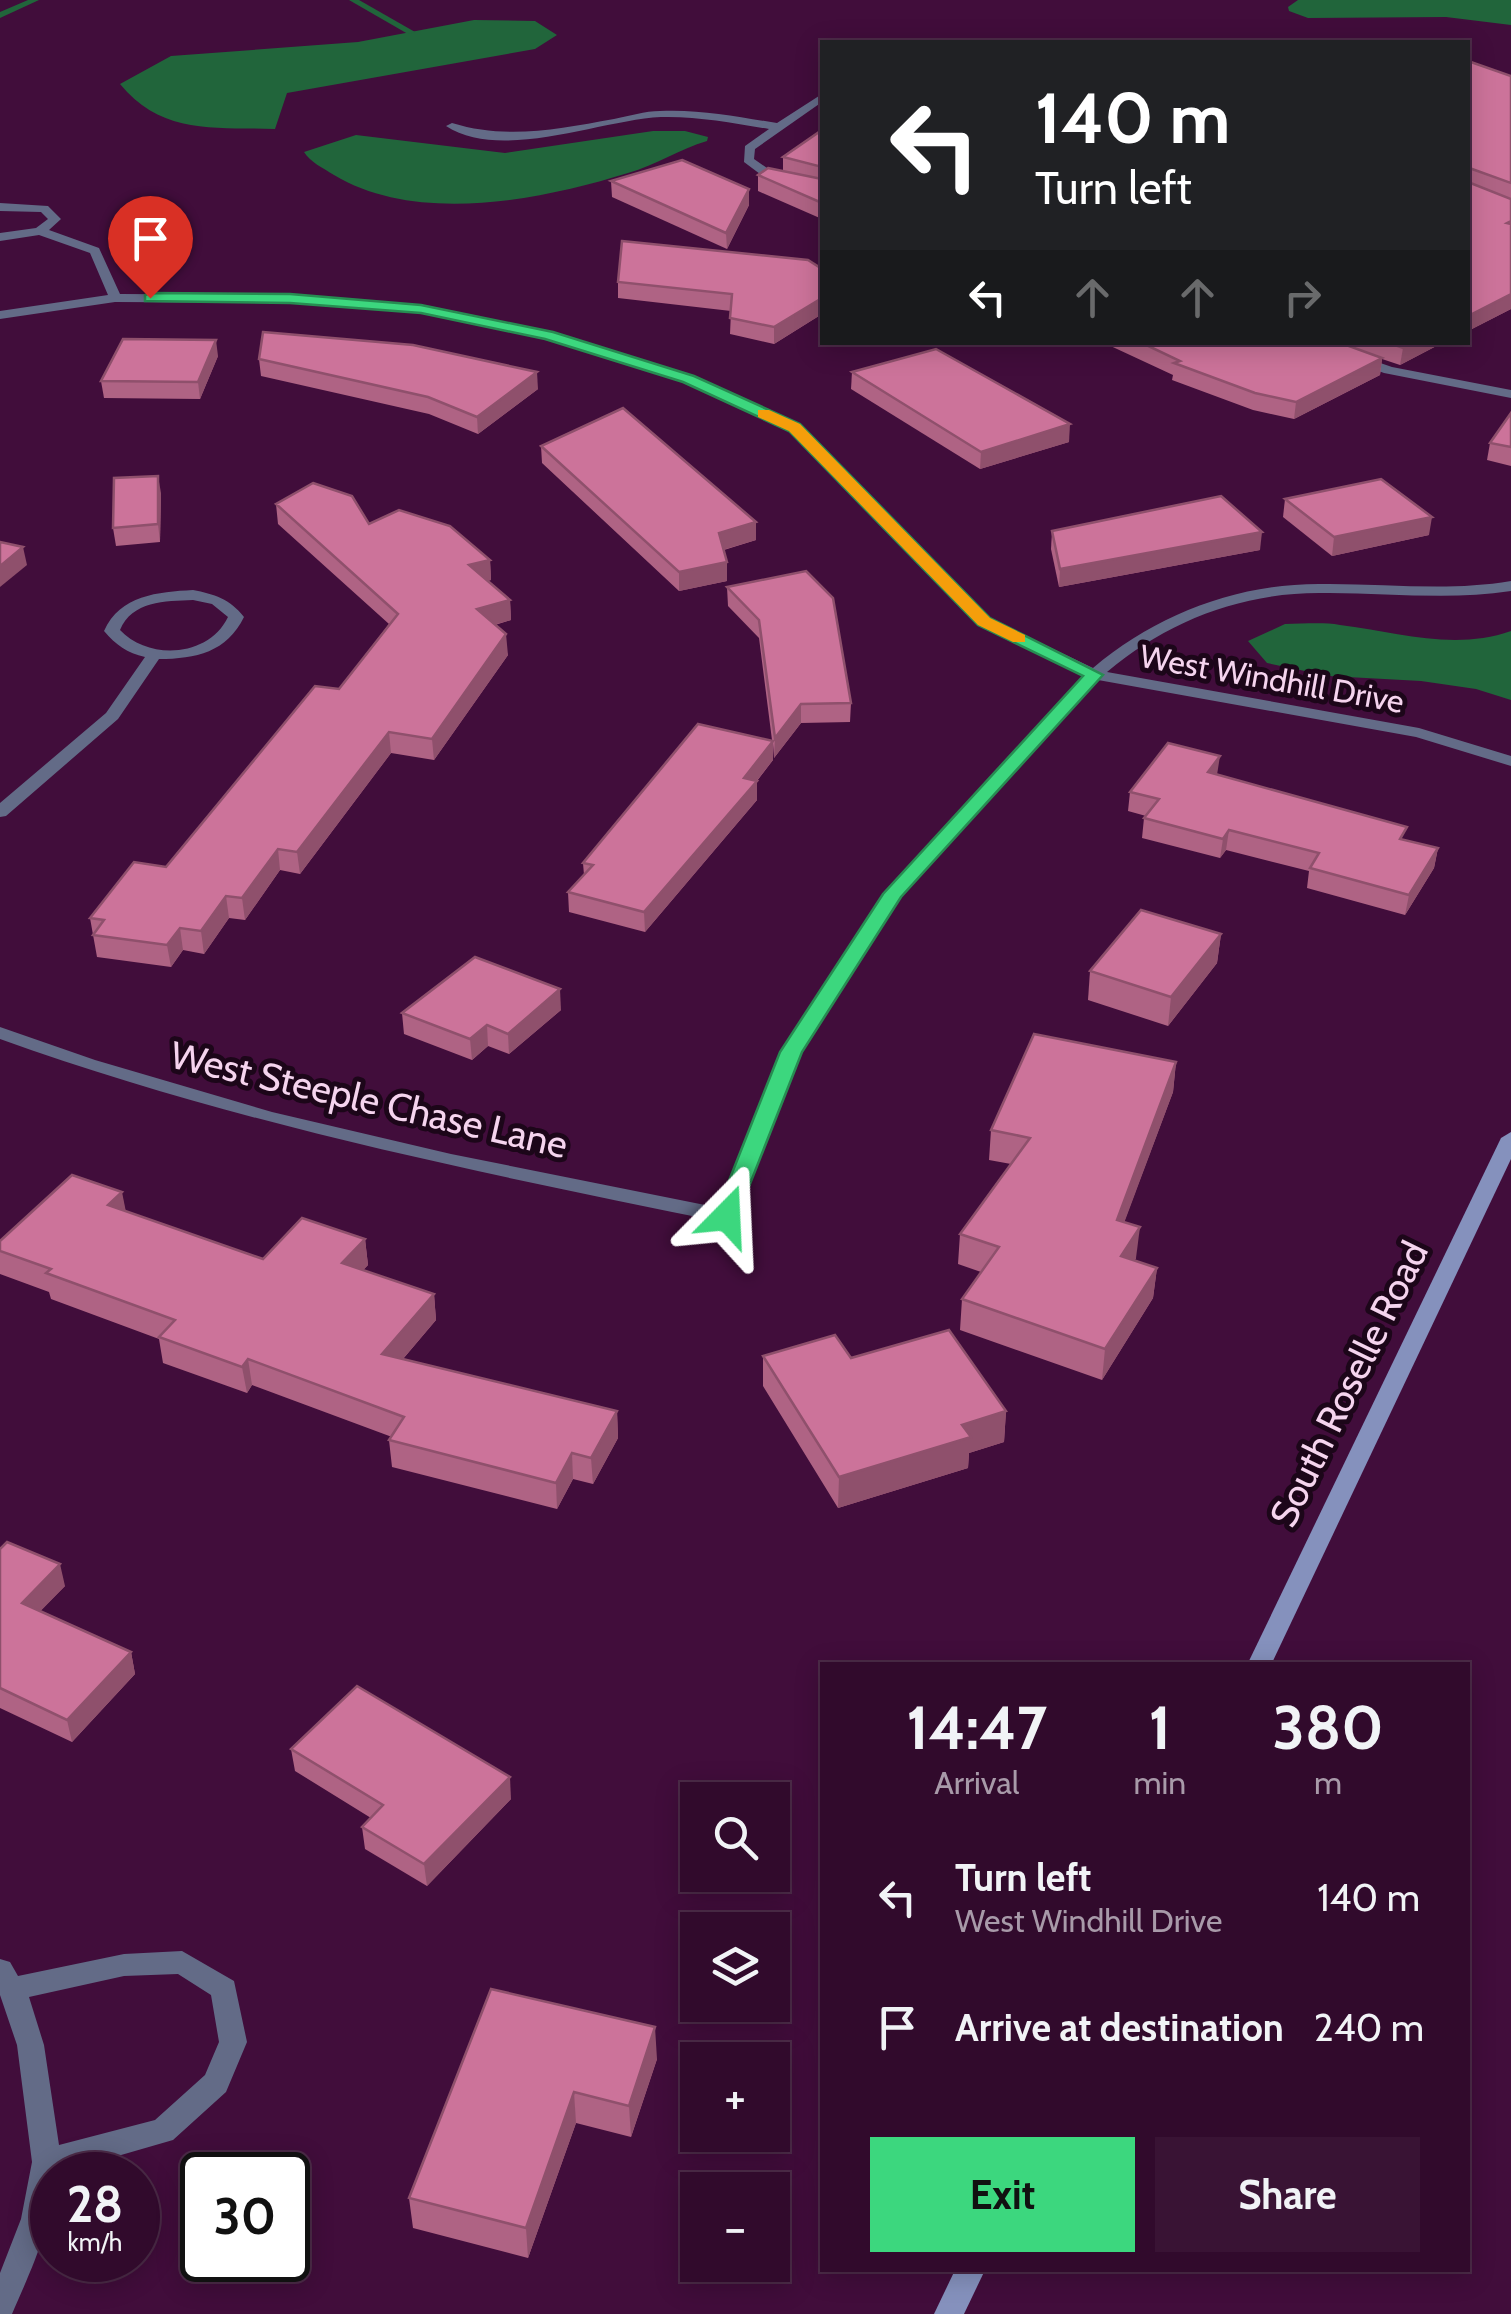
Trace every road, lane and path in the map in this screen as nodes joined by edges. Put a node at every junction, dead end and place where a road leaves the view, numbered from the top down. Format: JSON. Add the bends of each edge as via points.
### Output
{"nodes":[{"id":1,"x":820,"y":98,"type":"edge"},
{"id":2,"x":452,"y":126,"type":"dead end"},
{"id":3,"x":778,"y":127,"type":"junction"},
{"id":4,"x":820,"y":189,"type":"edge"},
{"id":5,"x":0,"y":207,"type":"edge"},
{"id":6,"x":40,"y":231,"type":"junction"},
{"id":7,"x":0,"y":237,"type":"edge"},
{"id":8,"x":115,"y":298,"type":"junction"},
{"id":9,"x":0,"y":314,"type":"edge"},
{"id":10,"x":1314,"y":345,"type":"edge"},
{"id":11,"x":1511,"y":394,"type":"edge"},
{"id":12,"x":1511,"y":586,"type":"edge"},
{"id":13,"x":156,"y":654,"type":"junction"},
{"id":14,"x":1094,"y":675,"type":"junction"},
{"id":15,"x":1511,"y":761,"type":"edge"},
{"id":16,"x":0,"y":812,"type":"edge"},
{"id":17,"x":0,"y":1033,"type":"edge"},
{"id":18,"x":1511,"y":1138,"type":"edge"},
{"id":19,"x":1260,"y":1662,"type":"edge"},
{"id":20,"x":6,"y":1980,"type":"edge"},
{"id":21,"x":45,"y":2152,"type":"edge"},
{"id":22,"x":81,"y":2152,"type":"edge"},
{"id":23,"x":30,"y":2236,"type":"edge"},
{"id":24,"x":969,"y":2272,"type":"edge"},
{"id":25,"x":0,"y":2308,"type":"edge"},
{"id":26,"x":949,"y":2314,"type":"edge"}],
"edges":[{"from":1,"to":3,"type":"street"},
{"from":2,"to":3,"type":"street","via":[[502,136],[686,114]]},
{"from":3,"to":4,"type":"street","via":[[749,148],[748,160],[773,179]]},
{"from":5,"to":6,"type":"street","via":[[53,213],[51,226]]},
{"from":6,"to":7,"type":"street"},
{"from":6,"to":8,"type":"street","via":[[95,251]]},
{"from":8,"to":9,"type":"street","name":"West Windhill Drive"},
{"from":8,"to":14,"type":"street","name":"West Windhill Drive","via":[[290,298],[421,309],[548,335],[688,379],[795,428],[984,622]]},
{"from":10,"to":11,"type":"street","via":[[1389,370]]},
{"from":12,"to":14,"type":"street","via":[[1467,593],[1316,588],[1257,594],[1163,626]]},
{"from":13,"to":13,"type":"street","via":[[223,640],[236,617],[229,606],[192,595],[126,609],[114,620],[118,642]]},
{"from":13,"to":16,"type":"street","via":[[112,716]]},
{"from":14,"to":15,"type":"street","name":"West Windhill Drive","via":[[1419,733]]},
{"from":14,"to":17,"type":"street","name":"West Steeple Chase Lane","via":[[893,894],[791,1052],[727,1216],[383,1147],[94,1068]]},
{"from":18,"to":19,"type":"main road","name":"South Roselle Road"},
{"from":20,"to":21,"type":"street","via":[[35,2052]]},
{"from":20,"to":22,"type":"street","via":[[182,1962],[224,1990],[233,2042],[216,2083],[162,2131]]},
{"from":23,"to":25,"type":"street"},
{"from":24,"to":26,"type":"main road"}]}
